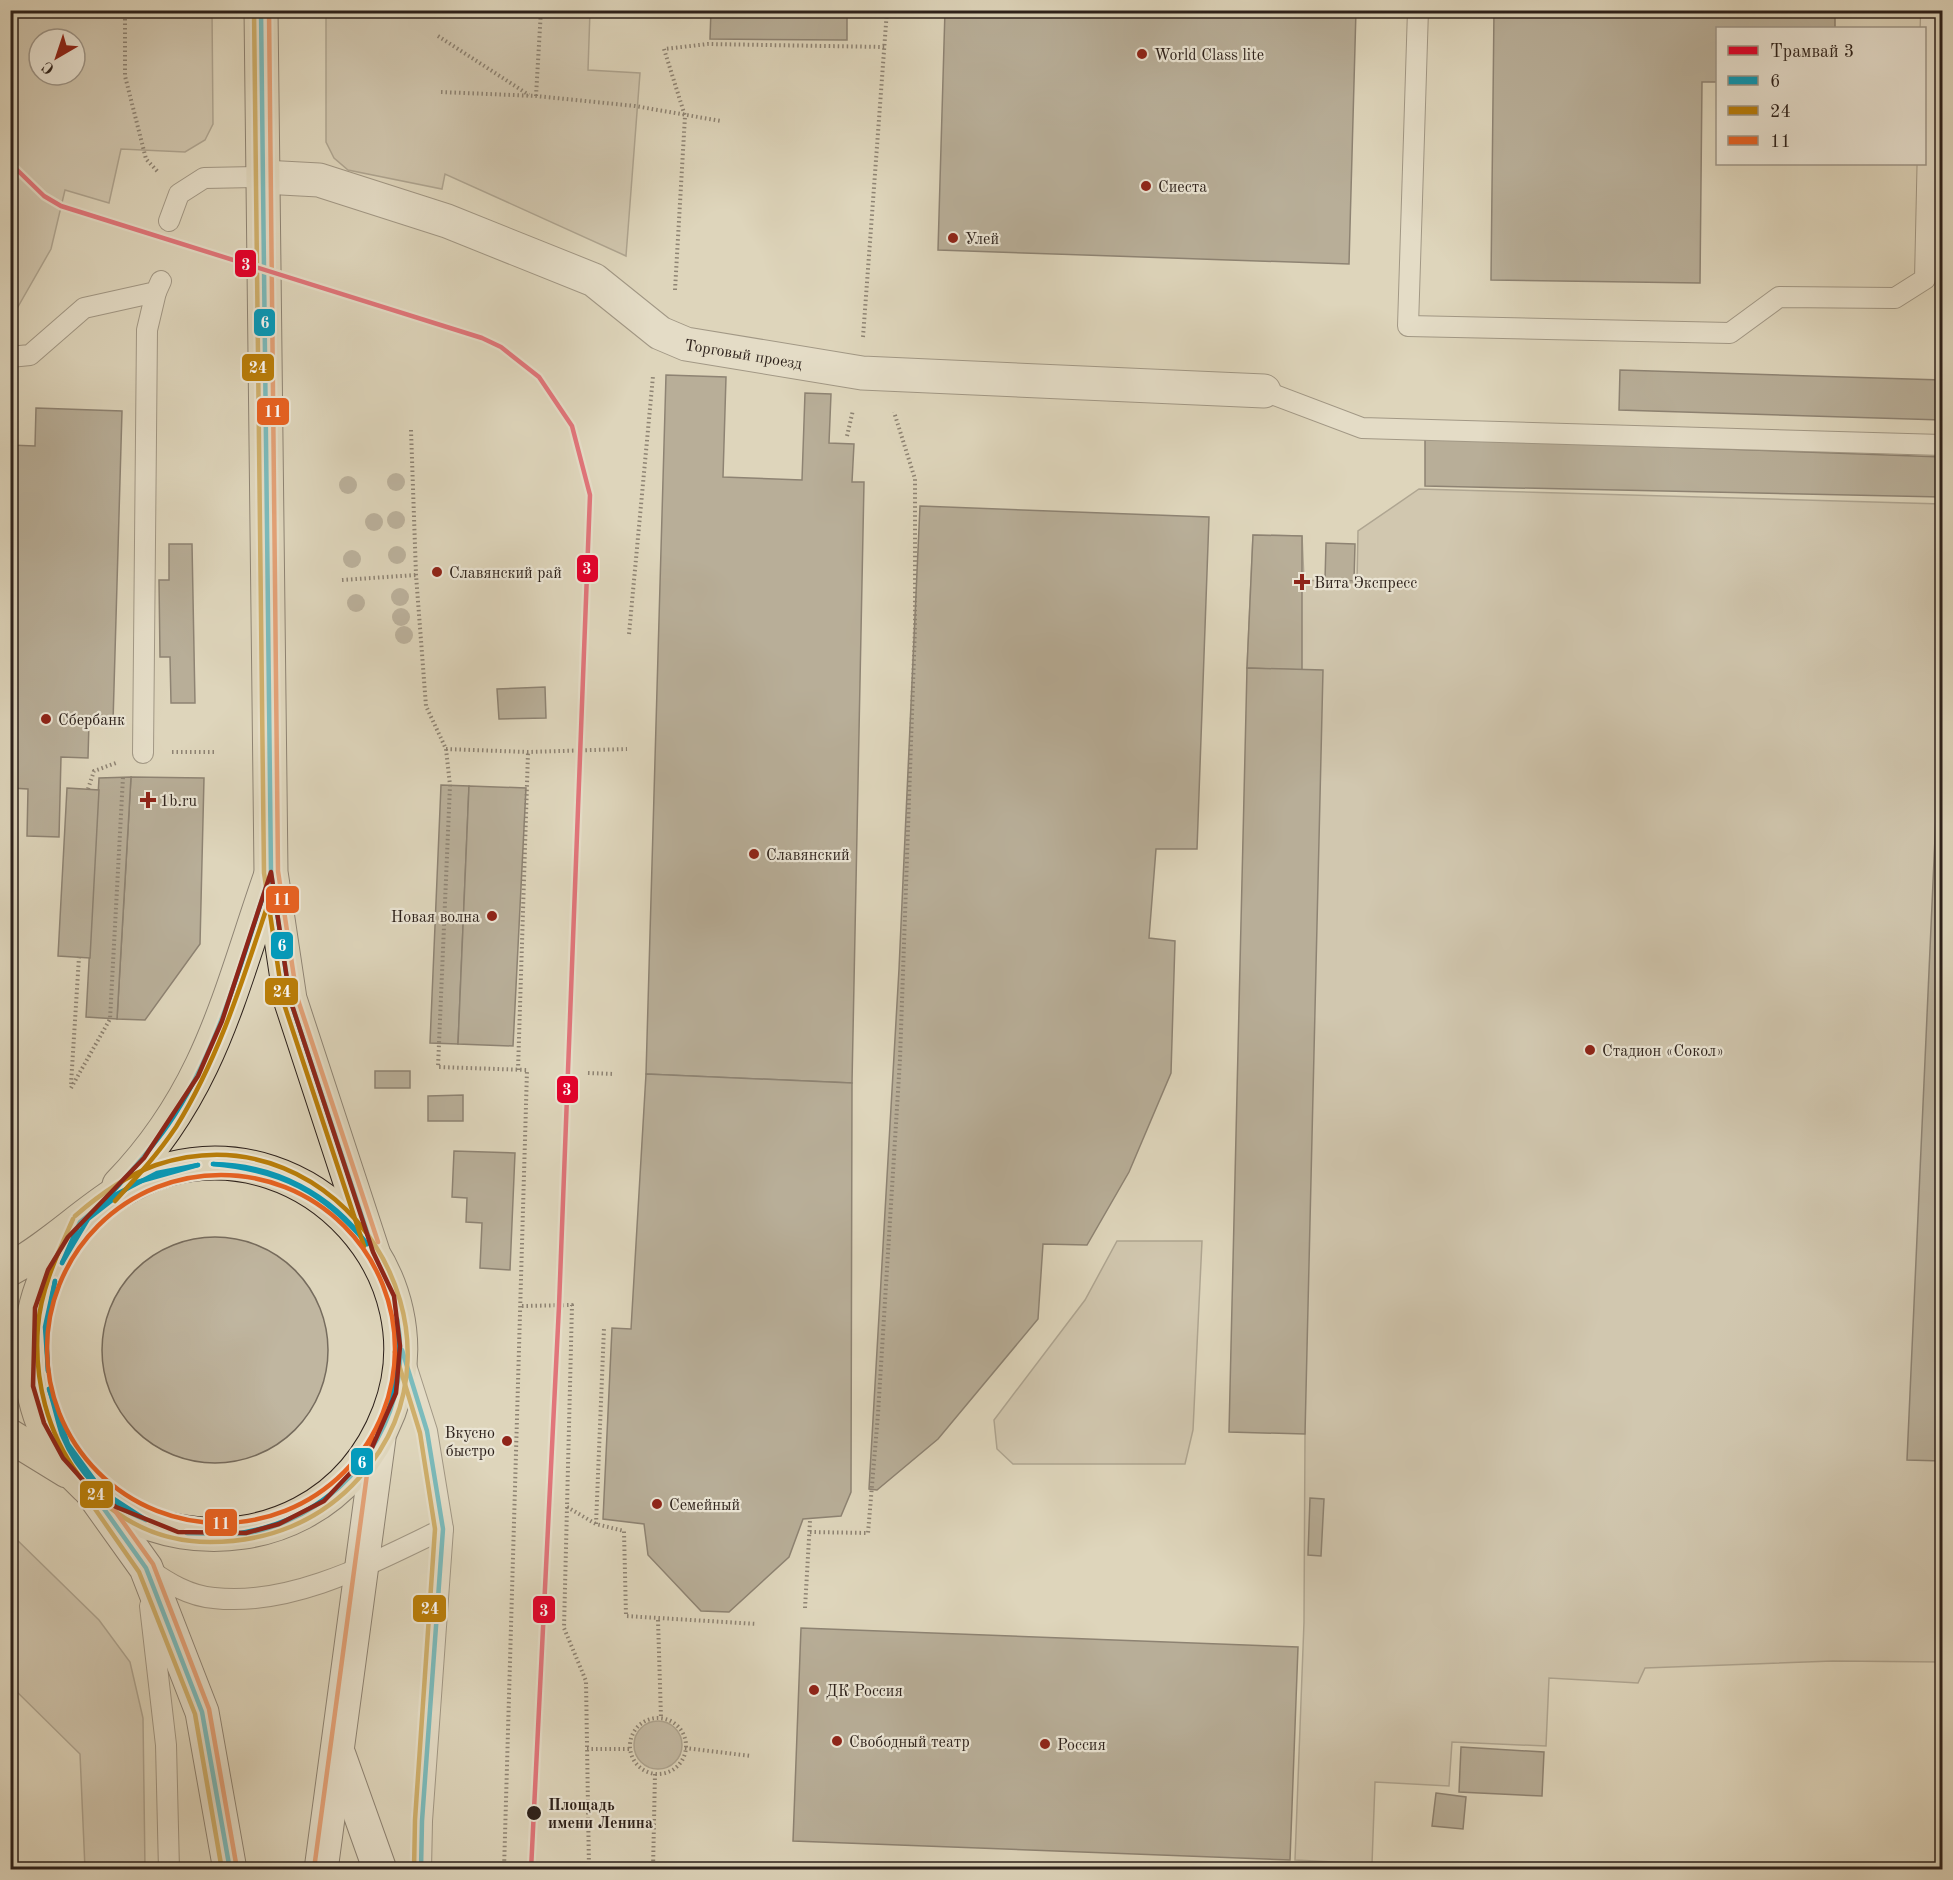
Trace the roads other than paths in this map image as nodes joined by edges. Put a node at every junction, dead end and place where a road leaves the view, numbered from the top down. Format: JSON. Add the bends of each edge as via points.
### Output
{"nodes":[{"id":1,"x":261,"y":10,"type":"edge"},
{"id":2,"x":1418,"y":10,"type":"edge"},
{"id":3,"x":1931,"y":10,"type":"edge"},
{"id":4,"x":262,"y":177,"type":"junction"},
{"id":5,"x":169,"y":221,"type":"dead end"},
{"id":6,"x":10,"y":357,"type":"edge"},
{"id":7,"x":1264,"y":391,"type":"joint"},
{"id":8,"x":1942,"y":445,"type":"edge"},
{"id":9,"x":143,"y":753,"type":"dead end"},
{"id":10,"x":271,"y":872,"type":"junction"},
{"id":11,"x":91,"y":1212,"type":"junction"},
{"id":12,"x":373,"y":1252,"type":"junction"},
{"id":13,"x":10,"y":1269,"type":"edge"},
{"id":14,"x":400,"y":1346,"type":"junction"},
{"id":15,"x":10,"y":1436,"type":"edge"},
{"id":16,"x":379,"y":1438,"type":"junction"},
{"id":17,"x":88,"y":1487,"type":"junction"},
{"id":18,"x":443,"y":1529,"type":"junction"},
{"id":19,"x":363,"y":1567,"type":"junction"},
{"id":20,"x":146,"y":1568,"type":"junction"},
{"id":21,"x":336,"y":1748,"type":"junction"},
{"id":22,"x":169,"y":1869,"type":"edge"},
{"id":23,"x":230,"y":1869,"type":"edge"},
{"id":24,"x":321,"y":1869,"type":"edge"},
{"id":25,"x":380,"y":1869,"type":"edge"},
{"id":26,"x":421,"y":1869,"type":"edge"}],
"edges":[{"from":1,"to":4,"type":"main road"},
{"from":2,"to":3,"type":"lane","via":[[1408,326],[1730,333],[1779,297],[1895,298],[1925,279]]},
{"from":4,"to":5,"type":"lane","via":[[204,178],[178,194]]},
{"from":4,"to":7,"type":"street","name":"Торговый проезд","via":[[319,180],[447,221],[594,280],[660,333],[686,344],[862,373]]},
{"from":4,"to":10,"type":"main road"},
{"from":6,"to":9,"type":"lane","via":[[30,355],[84,308],[158,287],[147,330]]},
{"from":7,"to":8,"type":"lane","via":[[1362,428]]},
{"from":10,"to":11,"type":"main road","via":[[222,1022],[198,1076],[156,1142]]},
{"from":10,"to":12,"type":"main road","via":[[290,999]]},
{"from":11,"to":12,"type":"main road","via":[[131,1184],[171,1169],[213,1164],[255,1168],[295,1182],[331,1204]]},
{"from":11,"to":13,"type":"main road"},
{"from":11,"to":17,"type":"main road","via":[[56,1253],[40,1288],[31,1326],[30,1366],[38,1405],[53,1441]]},
{"from":12,"to":14,"type":"main road","via":[[394,1296]]},
{"from":14,"to":16,"type":"main road","via":[[396,1393]]},
{"from":14,"to":18,"type":"lane","via":[[427,1431]]},
{"from":15,"to":17,"type":"main road"},
{"from":16,"to":17,"type":"main road","via":[[360,1466],[324,1501],[286,1521],[246,1533],[195,1535],[162,1528],[130,1516]]},
{"from":16,"to":19,"type":"street"},
{"from":17,"to":20,"type":"street"},
{"from":18,"to":19,"type":"lane"},
{"from":18,"to":26,"type":"lane"},
{"from":19,"to":20,"type":"lane","via":[[288,1593],[256,1598],[213,1598],[176,1588]]},
{"from":19,"to":21,"type":"street"},
{"from":20,"to":22,"type":"lane","via":[[166,1745]]},
{"from":20,"to":23,"type":"street","via":[[202,1712]]},
{"from":21,"to":24,"type":"street"},
{"from":21,"to":25,"type":"street"}]}
